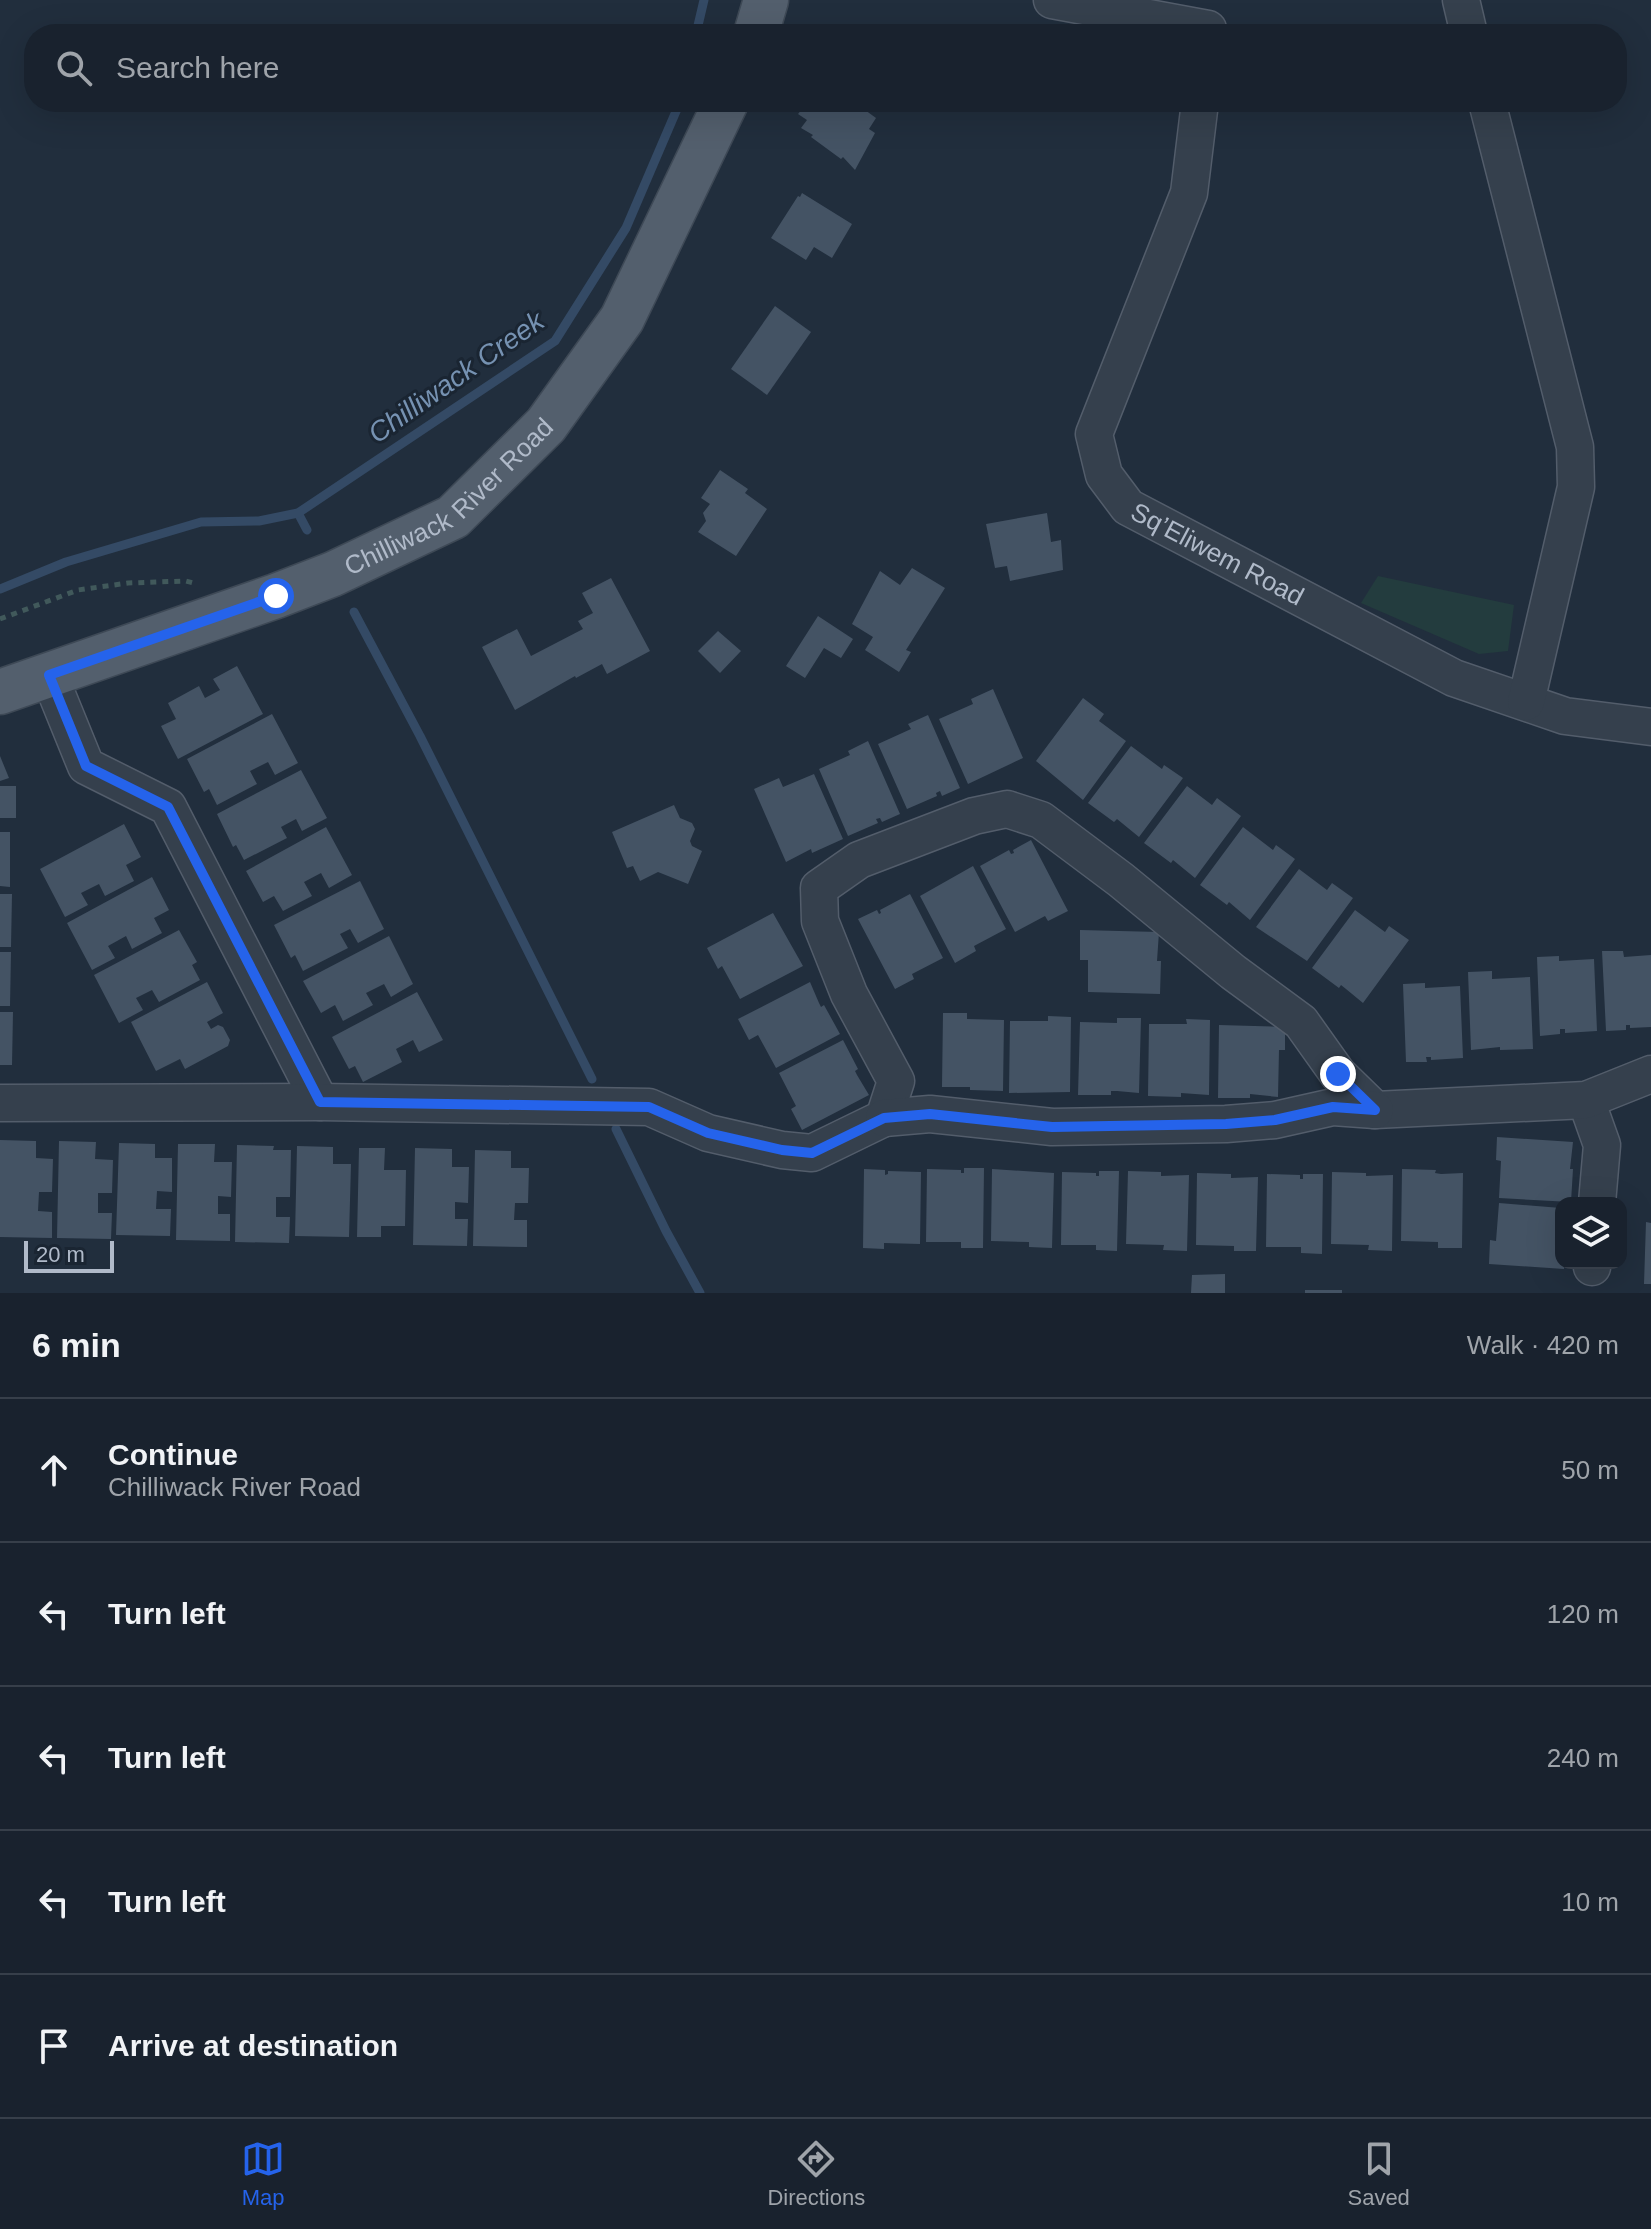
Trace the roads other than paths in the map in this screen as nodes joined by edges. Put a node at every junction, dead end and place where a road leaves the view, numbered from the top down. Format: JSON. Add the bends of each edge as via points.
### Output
{"nodes":[{"id":1,"x":766,"y":0,"type":"edge"},
{"id":2,"x":1052,"y":0,"type":"edge"},
{"id":3,"x":1461,"y":0,"type":"edge"},
{"id":4,"x":1209,"y":21,"type":"edge"},
{"id":5,"x":759,"y":24,"type":"edge"},
{"id":6,"x":1467,"y":24,"type":"edge"},
{"id":7,"x":721,"y":112,"type":"edge"},
{"id":8,"x":1199,"y":112,"type":"edge"},
{"id":9,"x":1490,"y":112,"type":"edge"},
{"id":10,"x":49,"y":675,"type":"junction"},
{"id":11,"x":0,"y":692,"type":"edge"},
{"id":12,"x":1526,"y":702,"type":"junction"},
{"id":13,"x":1651,"y":727,"type":"edge"},
{"id":14,"x":1651,"y":1074,"type":"edge"},
{"id":15,"x":1586,"y":1100,"type":"junction"},
{"id":16,"x":320,"y":1102,"type":"junction"},
{"id":17,"x":0,"y":1103,"type":"edge"},
{"id":18,"x":1375,"y":1110,"type":"junction"},
{"id":19,"x":884,"y":1118,"type":"junction"},
{"id":20,"x":1598,"y":1197,"type":"edge"}],
"edges":[{"from":1,"to":5,"type":"main road"},
{"from":2,"to":4,"type":"street"},
{"from":3,"to":6,"type":"street"},
{"from":7,"to":10,"type":"main road","name":"Chilliwack River Road","via":[[622,319],[546,425],[453,517],[333,574]]},
{"from":8,"to":12,"type":"street","name":"Sq’Eliwem Road","via":[[1189,193],[1094,434],[1104,475],[1128,507],[1454,678]]},
{"from":9,"to":12,"type":"street","via":[[1575,447],[1576,487]]},
{"from":10,"to":11,"type":"main road","name":"Chilliwack River Road"},
{"from":10,"to":16,"type":"street","via":[[86,766],[168,807]]},
{"from":12,"to":13,"type":"street","name":"Sq’Eliwem Road","via":[[1565,716]]},
{"from":14,"to":15,"type":"street"},
{"from":15,"to":18,"type":"street"},
{"from":15,"to":20,"type":"street","via":[[1602,1145]]},
{"from":16,"to":17,"type":"street"},
{"from":16,"to":19,"type":"street","via":[[649,1107],[708,1133],[812,1153]]},
{"from":18,"to":19,"type":"street","via":[[1333,1107],[1275,1120],[1179,1125],[1052,1127],[930,1114]]},
{"from":18,"to":19,"type":"street","via":[[1338,1074],[1301,1022],[1041,820],[1007,809],[974,816],[859,860],[819,888],[820,921],[849,994],[896,1081]]}]}
